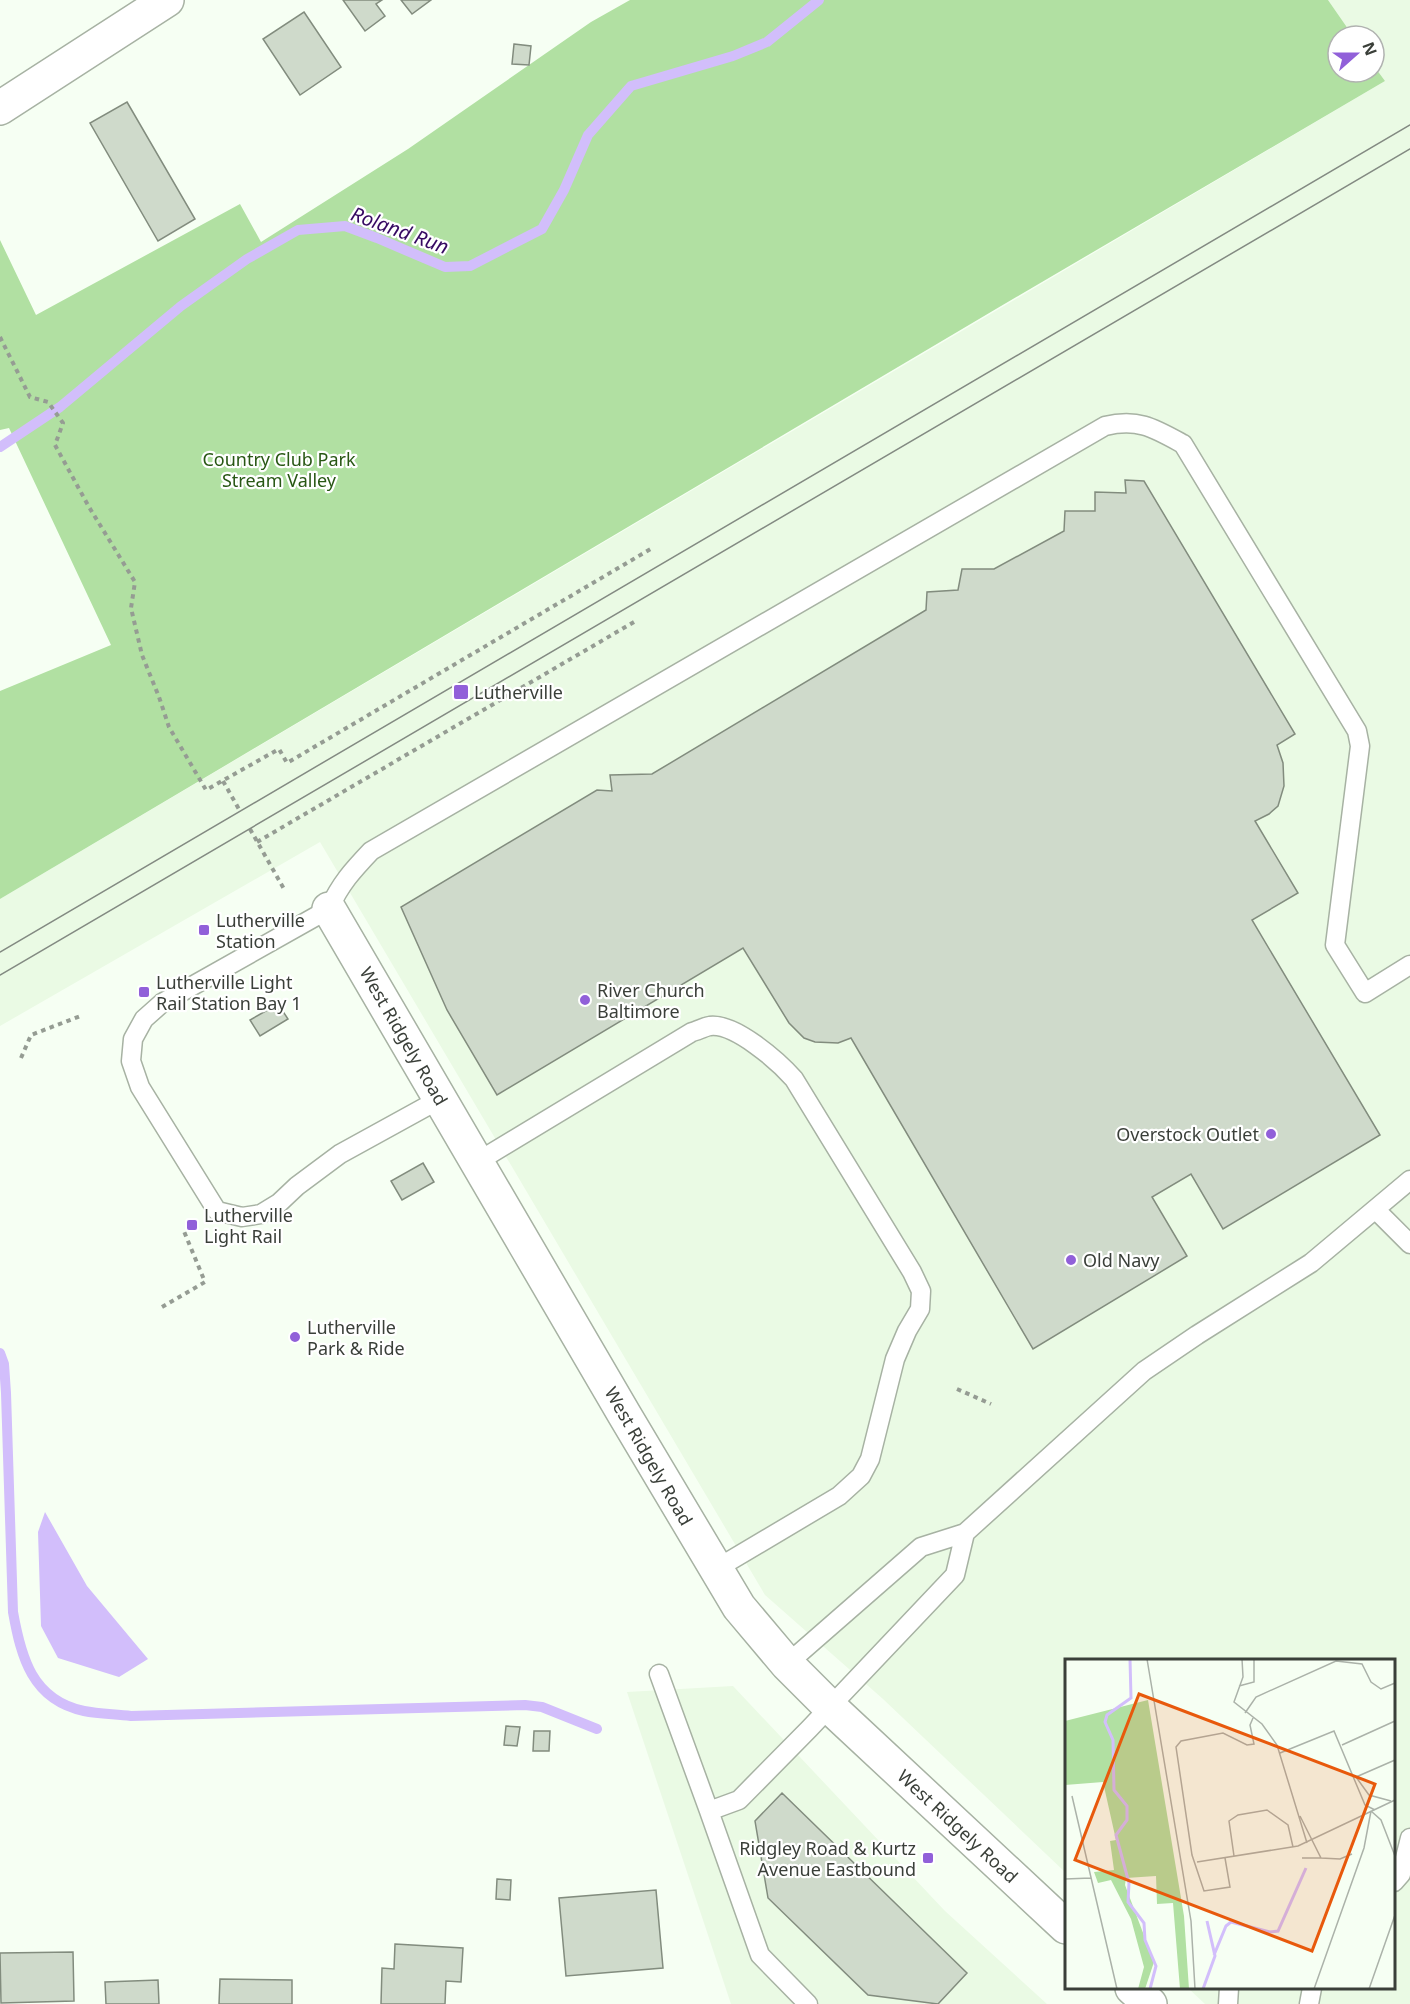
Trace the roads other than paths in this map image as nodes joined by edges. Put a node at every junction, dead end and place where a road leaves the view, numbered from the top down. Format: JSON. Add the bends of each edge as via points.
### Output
{"nodes":[{"id":1,"x":167,"y":0,"type":"edge"},
{"id":2,"x":0,"y":108,"type":"edge"},
{"id":3,"x":329,"y":909,"type":"junction"},
{"id":4,"x":1410,"y":964,"type":"edge"},
{"id":5,"x":440,"y":1099,"type":"junction"},
{"id":6,"x":477,"y":1162,"type":"junction"},
{"id":7,"x":1410,"y":1180,"type":"edge"},
{"id":8,"x":1376,"y":1210,"type":"junction"},
{"id":9,"x":1410,"y":1244,"type":"edge"},
{"id":10,"x":965,"y":1533,"type":"junction"},
{"id":11,"x":716,"y":1569,"type":"junction"},
{"id":12,"x":787,"y":1664,"type":"junction"},
{"id":13,"x":659,"y":1674,"type":"dead end"},
{"id":14,"x":830,"y":1707,"type":"junction"},
{"id":15,"x":709,"y":1810,"type":"junction"},
{"id":16,"x":1406,"y":1840,"type":"edge"},
{"id":17,"x":1395,"y":1881,"type":"edge"},
{"id":18,"x":1065,"y":1926,"type":"edge"},
{"id":19,"x":1133,"y":1989,"type":"edge"},
{"id":20,"x":1229,"y":1989,"type":"edge"},
{"id":21,"x":1312,"y":1989,"type":"edge"},
{"id":22,"x":808,"y":2004,"type":"edge"},
{"id":23,"x":1150,"y":2004,"type":"edge"},
{"id":24,"x":1228,"y":2004,"type":"edge"},
{"id":25,"x":1309,"y":2004,"type":"edge"}],
"edges":[{"from":1,"to":2,"type":"street"},
{"from":3,"to":4,"type":"lane","via":[[337,890],[371,851],[1105,426],[1122,422],[1142,424],[1183,444],[1358,730],[1360,746],[1335,945],[1365,993]]},
{"from":3,"to":5,"type":"street","name":"West Ridgely Road"},
{"from":3,"to":5,"type":"lane","via":[[162,1003],[144,1019],[133,1039],[131,1060],[140,1087],[217,1211],[242,1217],[261,1214],[340,1154]]},
{"from":5,"to":6,"type":"street","name":"West Ridgely Road"},
{"from":6,"to":11,"type":"street","name":"West Ridgely Road"},
{"from":6,"to":11,"type":"lane","via":[[692,1032],[711,1026],[726,1029],[778,1061],[794,1078],[907,1265],[921,1291],[920,1309],[895,1359],[870,1459],[861,1476],[839,1496]]},
{"from":7,"to":8,"type":"lane"},
{"from":8,"to":9,"type":"lane"},
{"from":8,"to":10,"type":"lane","via":[[1311,1263],[1144,1371]]},
{"from":10,"to":12,"type":"lane","via":[[921,1547]]},
{"from":10,"to":14,"type":"lane","via":[[955,1575]]},
{"from":11,"to":12,"type":"street","name":"West Ridgely Road","via":[[740,1607]]},
{"from":12,"to":14,"type":"street","name":"West Ridgely Road"},
{"from":13,"to":15,"type":"lane"},
{"from":14,"to":15,"type":"lane","via":[[739,1800]]},
{"from":14,"to":18,"type":"street","name":"West Ridgely Road"},
{"from":15,"to":22,"type":"lane","via":[[760,1955]]},
{"from":16,"to":17,"type":"lane","via":[[1401,1874]]},
{"from":19,"to":23,"type":"street"},
{"from":20,"to":24,"type":"lane"},
{"from":21,"to":25,"type":"lane"}]}
